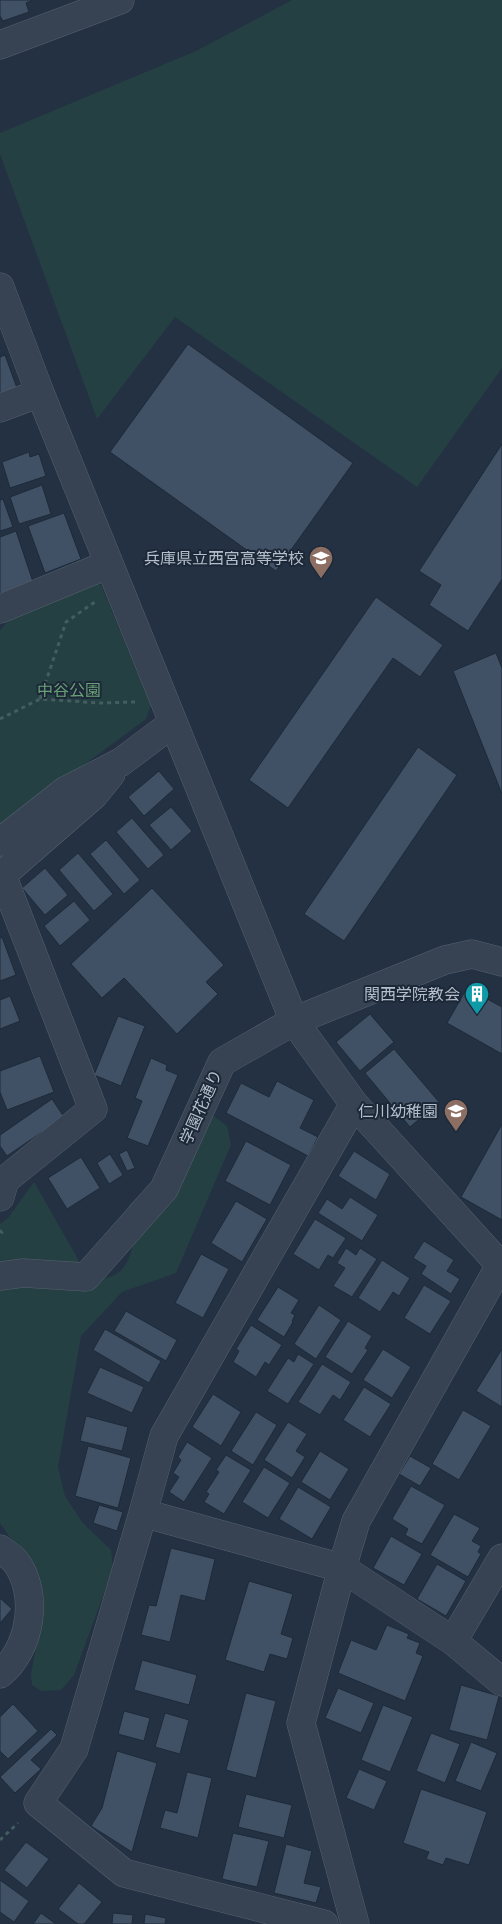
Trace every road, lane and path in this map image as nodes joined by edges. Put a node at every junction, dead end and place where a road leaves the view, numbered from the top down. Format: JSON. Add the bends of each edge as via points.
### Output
{"nodes":[{"id":1,"x":120,"y":0,"type":"edge"},
{"id":2,"x":0,"y":45,"type":"edge"},
{"id":3,"x":0,"y":288,"type":"edge"},
{"id":4,"x":40,"y":393,"type":"junction"},
{"id":5,"x":0,"y":408,"type":"edge"},
{"id":6,"x":114,"y":575,"type":"junction"},
{"id":7,"x":0,"y":609,"type":"edge"},
{"id":8,"x":40,"y":699,"type":"junction"},
{"id":9,"x":169,"y":712,"type":"junction"},
{"id":10,"x":0,"y":719,"type":"edge"},
{"id":11,"x":121,"y":762,"type":"junction"},
{"id":12,"x":0,"y":842,"type":"edge"},
{"id":13,"x":1,"y":876,"type":"edge"},
{"id":14,"x":502,"y":962,"type":"edge"},
{"id":15,"x":294,"y":1021,"type":"junction"},
{"id":16,"x":354,"y":1104,"type":"junction"},
{"id":17,"x":0,"y":1197,"type":"edge"},
{"id":18,"x":0,"y":1230,"type":"edge"},
{"id":19,"x":0,"y":1234,"type":"edge"},
{"id":20,"x":501,"y":1265,"type":"edge"},
{"id":21,"x":0,"y":1276,"type":"edge"},
{"id":22,"x":143,"y":1513,"type":"junction"},
{"id":23,"x":0,"y":1549,"type":"edge"},
{"id":24,"x":502,"y":1558,"type":"edge"},
{"id":25,"x":342,"y":1568,"type":"junction"},
{"id":26,"x":453,"y":1641,"type":"junction"},
{"id":27,"x":0,"y":1674,"type":"edge"},
{"id":28,"x":502,"y":1682,"type":"edge"},
{"id":29,"x":324,"y":1924,"type":"edge"},
{"id":30,"x":355,"y":1924,"type":"edge"}],
"edges":[{"from":1,"to":2,"type":"street"},
{"from":3,"to":4,"type":"street"},
{"from":4,"to":5,"type":"street"},
{"from":4,"to":6,"type":"street"},
{"from":6,"to":7,"type":"street"},
{"from":6,"to":8,"type":"path","via":[[66,622]]},
{"from":6,"to":9,"type":"street"},
{"from":8,"to":9,"type":"path"},
{"from":8,"to":10,"type":"path"},
{"from":9,"to":11,"type":"street"},
{"from":9,"to":15,"type":"street"},
{"from":11,"to":12,"type":"street","via":[[65,791]]},
{"from":11,"to":13,"type":"street","via":[[94,795]]},
{"from":13,"to":17,"type":"street","via":[[93,1109],[5,1180]]},
{"from":14,"to":15,"type":"street","name":"学園花通り","via":[[472,954],[445,960]]},
{"from":15,"to":16,"type":"street"},
{"from":15,"to":21,"type":"street","name":"学園花通り","via":[[222,1062],[164,1189],[86,1277],[23,1273]]},
{"from":16,"to":20,"type":"street"},
{"from":16,"to":22,"type":"street","via":[[164,1436]]},
{"from":18,"to":19,"type":"path"},
{"from":20,"to":25,"type":"street","via":[[356,1521]]},
{"from":22,"to":25,"type":"street"},
{"from":22,"to":29,"type":"street","via":[[74,1749],[38,1803],[124,1873]]},
{"from":23,"to":27,"type":"street","via":[[15,1561],[28,1587],[29,1613],[24,1642]]},
{"from":24,"to":26,"type":"street"},
{"from":25,"to":26,"type":"street"},
{"from":25,"to":30,"type":"street","via":[[301,1724]]},
{"from":26,"to":28,"type":"street"}]}
